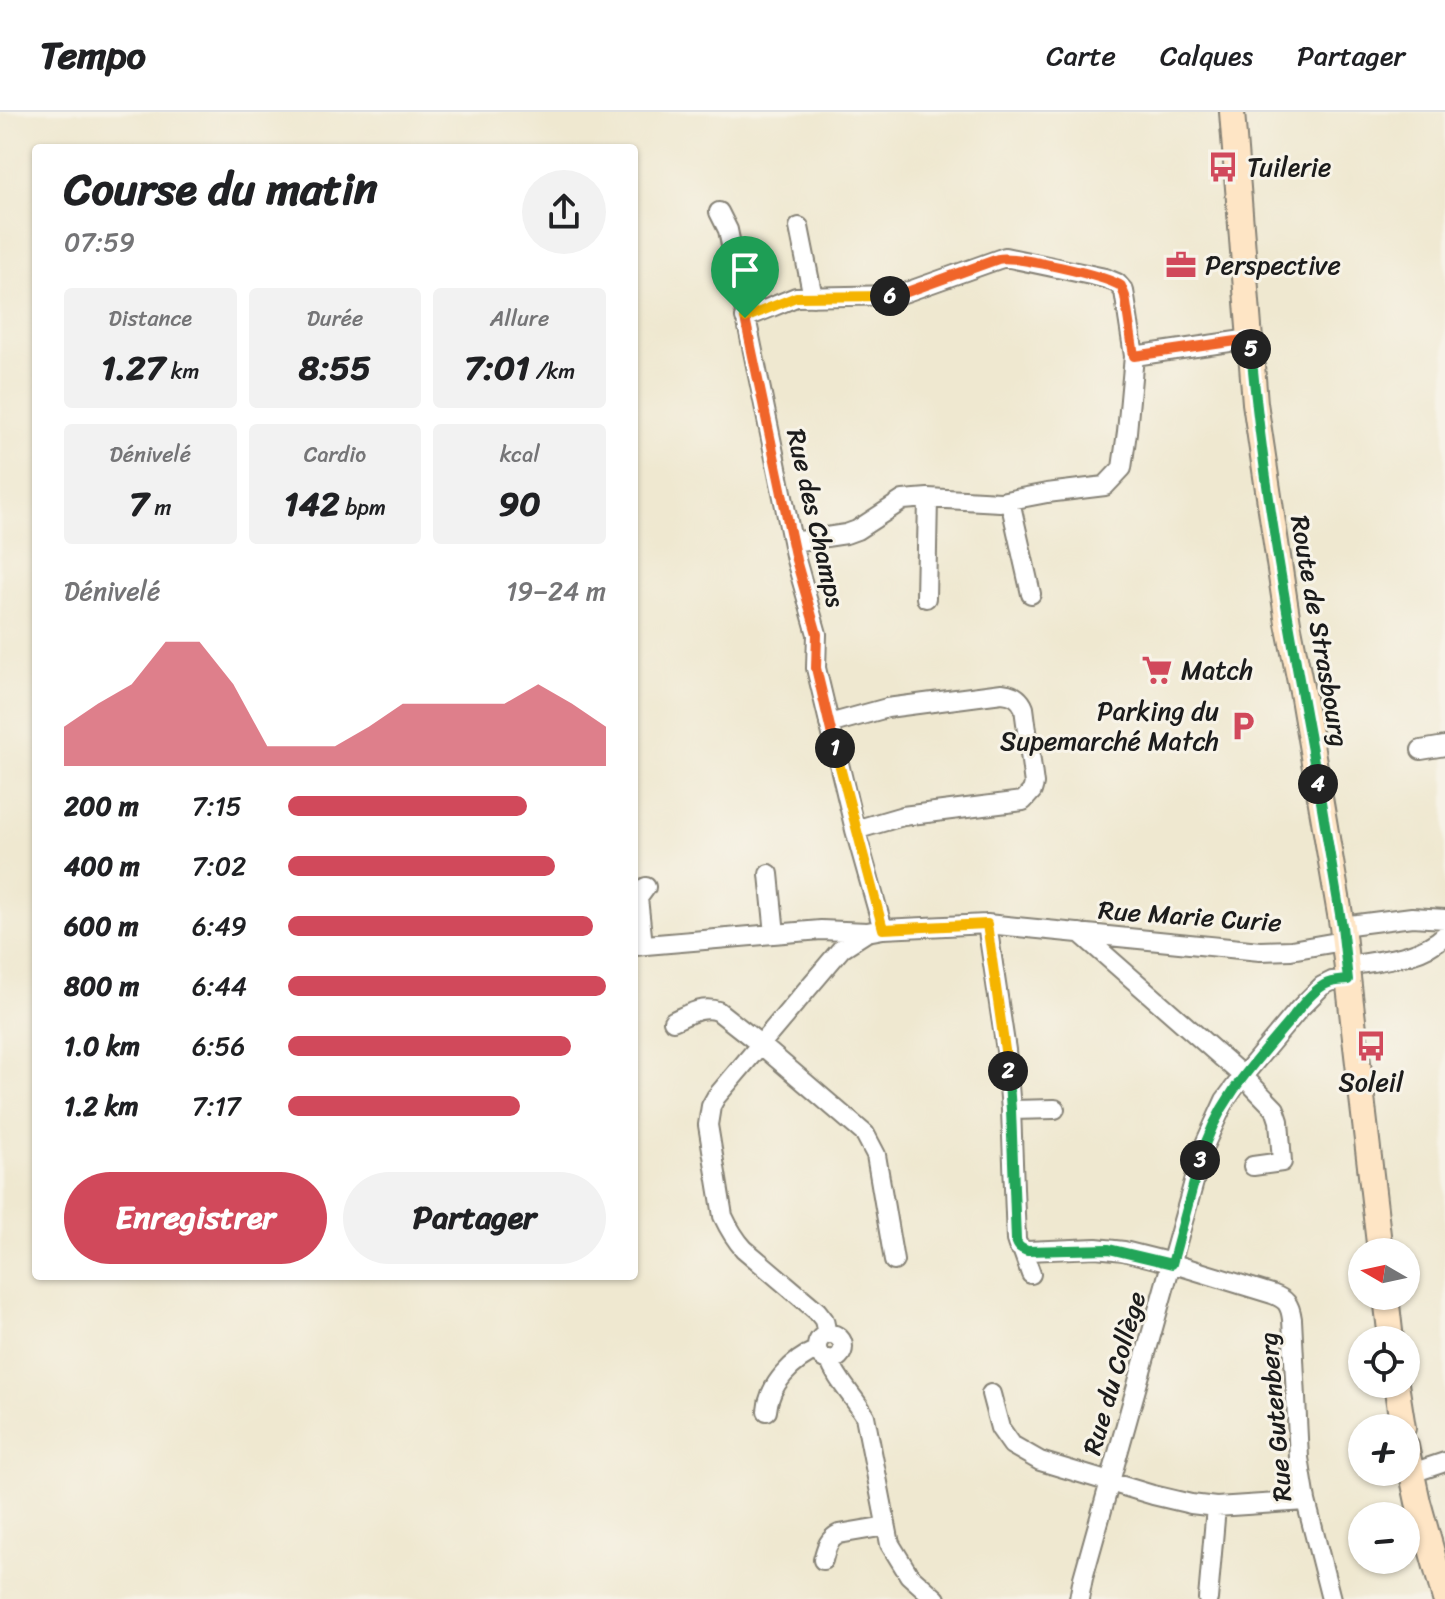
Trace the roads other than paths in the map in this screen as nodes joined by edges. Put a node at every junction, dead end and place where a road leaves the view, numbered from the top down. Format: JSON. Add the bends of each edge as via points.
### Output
{"nodes":[{"id":1,"x":1232,"y":112,"type":"edge"},
{"id":2,"x":719,"y":212,"type":"dead end"},
{"id":3,"x":799,"y":227,"type":"dead end"},
{"id":4,"x":813,"y":297,"type":"junction"},
{"id":5,"x":745,"y":318,"type":"junction"},
{"id":6,"x":1250,"y":339,"type":"junction"},
{"id":7,"x":1134,"y":356,"type":"junction"},
{"id":8,"x":928,"y":498,"type":"junction"},
{"id":9,"x":1010,"y":501,"type":"junction"},
{"id":10,"x":793,"y":542,"type":"junction"},
{"id":11,"x":1031,"y":594,"type":"dead end"},
{"id":12,"x":926,"y":598,"type":"dead end"},
{"id":13,"x":829,"y":724,"type":"junction"},
{"id":14,"x":1445,"y":746,"type":"edge"},
{"id":15,"x":1421,"y":750,"type":"dead end"},
{"id":16,"x":855,"y":830,"type":"junction"},
{"id":17,"x":769,"y":874,"type":"dead end"},
{"id":18,"x":646,"y":887,"type":"dead end"},
{"id":19,"x":1445,"y":919,"type":"edge"},
{"id":20,"x":987,"y":924,"type":"junction"},
{"id":21,"x":875,"y":931,"type":"junction"},
{"id":22,"x":1080,"y":933,"type":"junction"},
{"id":23,"x":775,"y":934,"type":"junction"},
{"id":24,"x":1445,"y":935,"type":"edge"},
{"id":25,"x":638,"y":945,"type":"edge"},
{"id":26,"x":1345,"y":953,"type":"junction"},
{"id":27,"x":673,"y":1021,"type":"dead end"},
{"id":28,"x":760,"y":1044,"type":"junction"},
{"id":29,"x":1243,"y":1076,"type":"junction"},
{"id":30,"x":1055,"y":1109,"type":"dead end"},
{"id":31,"x":1011,"y":1110,"type":"junction"},
{"id":32,"x":1253,"y":1166,"type":"dead end"},
{"id":33,"x":1378,"y":1238,"type":"edge"},
{"id":34,"x":1022,"y":1249,"type":"junction"},
{"id":35,"x":894,"y":1261,"type":"dead end"},
{"id":36,"x":1172,"y":1264,"type":"junction"},
{"id":37,"x":1031,"y":1274,"type":"dead end"},
{"id":38,"x":824,"y":1348,"type":"junction"},
{"id":39,"x":991,"y":1394,"type":"dead end"},
{"id":40,"x":767,"y":1411,"type":"dead end"},
{"id":41,"x":1445,"y":1462,"type":"edge"},
{"id":42,"x":1420,"y":1470,"type":"edge"},
{"id":43,"x":1110,"y":1483,"type":"junction"},
{"id":44,"x":1415,"y":1486,"type":"edge"},
{"id":45,"x":1306,"y":1501,"type":"junction"},
{"id":46,"x":1216,"y":1507,"type":"junction"},
{"id":47,"x":886,"y":1526,"type":"junction"},
{"id":48,"x":823,"y":1560,"type":"dead end"},
{"id":49,"x":936,"y":1599,"type":"edge"},
{"id":50,"x":1079,"y":1599,"type":"edge"},
{"id":51,"x":1208,"y":1599,"type":"edge"},
{"id":52,"x":1331,"y":1599,"type":"edge"},
{"id":53,"x":1445,"y":1599,"type":"edge"}],
"edges":[{"from":1,"to":6,"type":"main road","name":"Route de Strasbourg"},
{"from":2,"to":5,"type":"street","name":"Rue des Champs","via":[[728,230]]},
{"from":3,"to":4,"type":"street"},
{"from":4,"to":5,"type":"street","via":[[787,299]]},
{"from":4,"to":7,"type":"street","via":[[898,295],[1014,258],[1121,286]]},
{"from":5,"to":10,"type":"street","name":"Rue des Champs"},
{"from":6,"to":7,"type":"street"},
{"from":6,"to":26,"type":"main road","name":"Route de Strasbourg","via":[[1288,623]]},
{"from":7,"to":9,"type":"street","via":[[1122,468],[1105,486]]},
{"from":8,"to":9,"type":"street"},
{"from":8,"to":10,"type":"street","via":[[903,500],[846,534]]},
{"from":8,"to":12,"type":"street"},
{"from":9,"to":11,"type":"street"},
{"from":10,"to":13,"type":"street","name":"Rue des Champs","via":[[817,634],[816,668]]},
{"from":13,"to":16,"type":"street","name":"Rue des Champs"},
{"from":13,"to":16,"type":"street","via":[[887,708],[1002,693],[1014,695],[1024,708],[1034,784],[1023,801],[903,816]]},
{"from":14,"to":15,"type":"street"},
{"from":16,"to":21,"type":"street","name":"Rue des Champs"},
{"from":17,"to":23,"type":"street"},
{"from":18,"to":25,"type":"street","name":"Rue Marie Curie","via":[[638,898]]},
{"from":19,"to":26,"type":"street","via":[[1382,919]]},
{"from":20,"to":21,"type":"street","name":"Rue Marie Curie"},
{"from":20,"to":22,"type":"street","name":"Rue Marie Curie"},
{"from":20,"to":31,"type":"street"},
{"from":21,"to":23,"type":"street","name":"Rue Marie Curie"},
{"from":21,"to":28,"type":"street","via":[[842,948]]},
{"from":22,"to":26,"type":"street","name":"Rue Marie Curie","via":[[1260,951]]},
{"from":22,"to":29,"type":"street","name":"Rue Marie Curie"},
{"from":23,"to":25,"type":"street","name":"Rue Marie Curie"},
{"from":24,"to":26,"type":"street","via":[[1424,950]]},
{"from":26,"to":29,"type":"street","name":"Rue du Collège","via":[[1332,981],[1299,1009]]},
{"from":26,"to":33,"type":"main road","name":"Route de Strasbourg"},
{"from":27,"to":28,"type":"street","via":[[712,1008]]},
{"from":28,"to":35,"type":"street","via":[[872,1144]]},
{"from":28,"to":38,"type":"street","via":[[716,1097],[708,1115],[723,1216],[744,1249],[821,1316]]},
{"from":29,"to":32,"type":"street","via":[[1275,1109],[1289,1168]]},
{"from":29,"to":36,"type":"street","name":"Rue du Collège","via":[[1225,1100],[1204,1146]]},
{"from":30,"to":31,"type":"street"},
{"from":31,"to":34,"type":"street","via":[[1016,1240]]},
{"from":34,"to":36,"type":"street","via":[[1109,1249]]},
{"from":34,"to":37,"type":"street"},
{"from":36,"to":43,"type":"street","name":"Rue du Collège"},
{"from":36,"to":45,"type":"street","name":"Rue Gutenberg","via":[[1289,1304]]},
{"from":38,"to":40,"type":"street","via":[[802,1357],[777,1382]]},
{"from":38,"to":47,"type":"street","via":[[865,1416]]},
{"from":39,"to":43,"type":"street","via":[[1000,1428],[1012,1445],[1040,1461]]},
{"from":41,"to":42,"type":"street"},
{"from":43,"to":46,"type":"street"},
{"from":43,"to":50,"type":"street","name":"Rue du Collège"},
{"from":44,"to":53,"type":"main road"},
{"from":45,"to":46,"type":"street"},
{"from":45,"to":52,"type":"street","name":"Rue Gutenberg"},
{"from":46,"to":51,"type":"street"},
{"from":47,"to":48,"type":"street","via":[[833,1536]]},
{"from":47,"to":49,"type":"street","via":[[890,1544],[909,1575]]}]}
